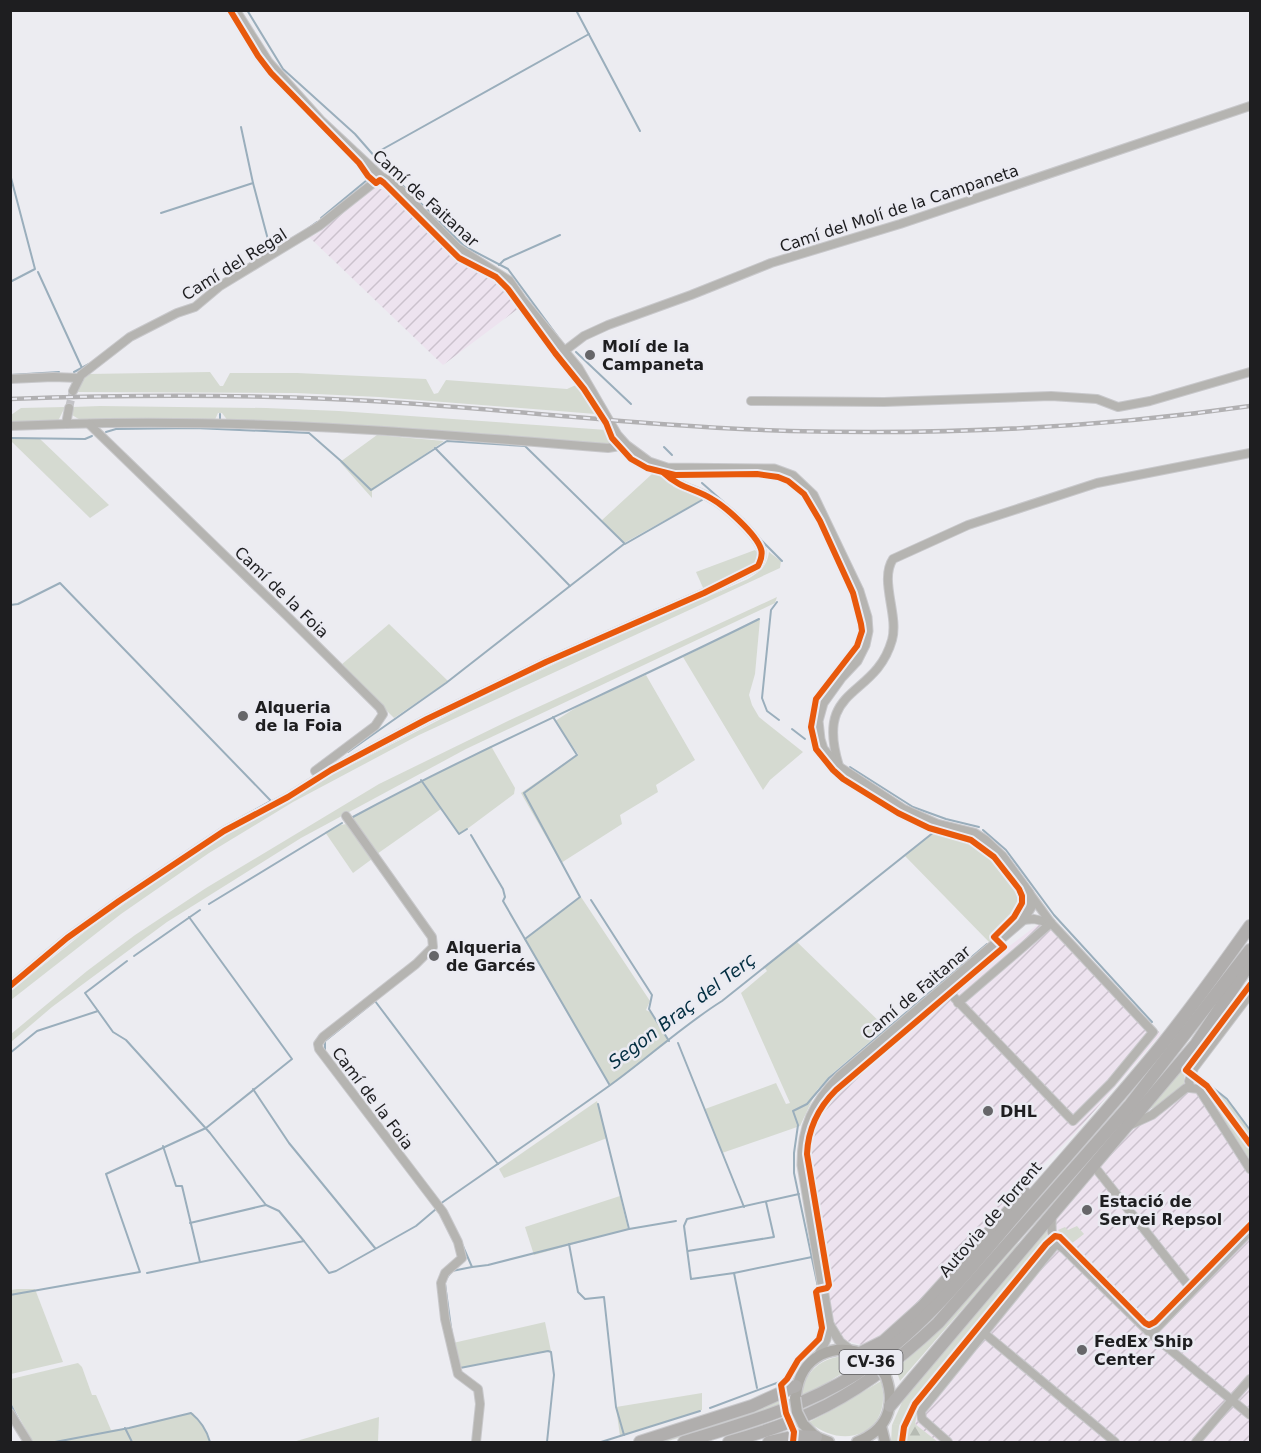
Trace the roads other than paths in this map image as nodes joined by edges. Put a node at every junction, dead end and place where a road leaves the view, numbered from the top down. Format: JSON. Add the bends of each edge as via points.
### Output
{"nodes":[{"id":1,"x":235,"y":10,"type":"edge"},
{"id":2,"x":1251,"y":106,"type":"edge"},
{"id":3,"x":381,"y":177,"type":"junction"},
{"id":4,"x":563,"y":352,"type":"junction"},
{"id":5,"x":1251,"y":372,"type":"edge"},
{"id":6,"x":79,"y":378,"type":"junction"},
{"id":7,"x":10,"y":379,"type":"edge"},
{"id":8,"x":73,"y":391,"type":"tunnel mouth"},
{"id":9,"x":752,"y":401,"type":"dead end"},
{"id":10,"x":69,"y":408,"type":"tunnel mouth"},
{"id":11,"x":66,"y":424,"type":"junction"},
{"id":12,"x":89,"y":424,"type":"junction"},
{"id":13,"x":10,"y":426,"type":"edge"},
{"id":14,"x":626,"y":445,"type":"junction"},
{"id":15,"x":1251,"y":453,"type":"edge"},
{"id":16,"x":663,"y":467,"type":"junction"},
{"id":17,"x":839,"y":767,"type":"junction"},
{"id":18,"x":320,"y":777,"type":"junction"},
{"id":19,"x":346,"y":816,"type":"dead end"},
{"id":20,"x":1029,"y":893,"type":"junction"},
{"id":21,"x":1023,"y":920,"type":"junction"},
{"id":22,"x":1051,"y":923,"type":"junction"},
{"id":23,"x":1251,"y":926,"type":"edge"},
{"id":24,"x":1251,"y":950,"type":"edge"},
{"id":25,"x":1251,"y":963,"type":"edge"},
{"id":26,"x":10,"y":986,"type":"edge"},
{"id":27,"x":945,"y":988,"type":"junction"},
{"id":28,"x":1251,"y":994,"type":"edge"},
{"id":29,"x":958,"y":1003,"type":"junction"},
{"id":30,"x":1190,"y":1088,"type":"junction"},
{"id":31,"x":1111,"y":1104,"type":"junction"},
{"id":32,"x":1125,"y":1127,"type":"junction"},
{"id":33,"x":1094,"y":1166,"type":"junction"},
{"id":34,"x":1251,"y":1169,"type":"edge"},
{"id":35,"x":1052,"y":1213,"type":"junction"},
{"id":36,"x":1251,"y":1231,"type":"edge"},
{"id":37,"x":1056,"y":1245,"type":"junction"},
{"id":38,"x":1192,"y":1290,"type":"junction"},
{"id":39,"x":829,"y":1324,"type":"junction"},
{"id":40,"x":984,"y":1334,"type":"junction"},
{"id":41,"x":1151,"y":1334,"type":"junction"},
{"id":42,"x":859,"y":1353,"type":"junction"},
{"id":43,"x":819,"y":1355,"type":"junction"},
{"id":44,"x":1251,"y":1380,"type":"edge"},
{"id":45,"x":796,"y":1392,"type":"junction"},
{"id":46,"x":1233,"y":1400,"type":"junction"},
{"id":47,"x":890,"y":1406,"type":"junction"},
{"id":48,"x":10,"y":1413,"type":"edge"},
{"id":49,"x":1251,"y":1415,"type":"edge"},
{"id":50,"x":881,"y":1426,"type":"junction"},
{"id":51,"x":821,"y":1440,"type":"edge"},
{"id":52,"x":27,"y":1443,"type":"edge"},
{"id":53,"x":476,"y":1443,"type":"edge"},
{"id":54,"x":640,"y":1443,"type":"edge"},
{"id":55,"x":684,"y":1443,"type":"edge"},
{"id":56,"x":729,"y":1443,"type":"edge"},
{"id":57,"x":769,"y":1443,"type":"edge"},
{"id":58,"x":857,"y":1443,"type":"edge"},
{"id":59,"x":885,"y":1443,"type":"edge"},
{"id":60,"x":948,"y":1443,"type":"edge"},
{"id":61,"x":1115,"y":1443,"type":"edge"},
{"id":62,"x":1196,"y":1443,"type":"edge"}],
"edges":[{"from":1,"to":3,"type":"street","name":"Camí de Faitanar","via":[[274,70]]},
{"from":2,"to":4,"type":"street","name":"Camí del Molí de la Campaneta","via":[[900,224],[771,263],[608,325]]},
{"from":3,"to":4,"type":"street","name":"Camí de Faitanar","via":[[457,248],[509,281]]},
{"from":3,"to":6,"type":"street","name":"Camí del Regal","via":[[313,230],[220,286],[195,307],[130,337]]},
{"from":4,"to":14,"type":"street","name":"Camí de Faitanar","via":[[578,368]]},
{"from":5,"to":9,"type":"street","via":[[1118,407],[1097,399],[1051,396],[884,402]]},
{"from":6,"to":7,"type":"street"},
{"from":6,"to":8,"type":"street","name":"Camí del Regal"},
{"from":10,"to":11,"type":"street"},
{"from":11,"to":12,"type":"street"},
{"from":11,"to":13,"type":"street"},
{"from":12,"to":14,"type":"street","via":[[305,427],[424,432],[608,448]]},
{"from":12,"to":18,"type":"street","name":"Camí de la Foia","via":[[380,708],[381,720],[315,771]]},
{"from":14,"to":16,"type":"street","name":"Camí de Faitanar"},
{"from":15,"to":17,"type":"street","via":[[1097,483],[968,525],[893,560],[888,575],[894,618],[892,640],[879,668],[835,713],[833,737]]},
{"from":16,"to":17,"type":"street","name":"Camí de Faitanar","via":[[774,469],[793,476],[813,495],[859,591],[867,617],[865,645],[823,703],[818,721],[823,749]]},
{"from":16,"to":18,"type":"street","via":[[664,473],[676,483],[711,499],[739,522],[762,550],[758,566],[427,719]]},
{"from":17,"to":20,"type":"street","name":"Camí de Faitanar","via":[[903,809],[985,840]]},
{"from":18,"to":26,"type":"street","via":[[224,831],[119,901]]},
{"from":19,"to":53,"type":"street","name":"Camí de la Foia","via":[[432,937],[433,947],[323,1037],[318,1048],[443,1212],[458,1242],[462,1258],[445,1273],[441,1283],[458,1374],[478,1389]]},
{"from":20,"to":21,"type":"street","via":[[1030,907]]},
{"from":20,"to":22,"type":"street"},
{"from":21,"to":22,"type":"street"},
{"from":21,"to":27,"type":"street","name":"Camí de Faitanar"},
{"from":22,"to":29,"type":"street"},
{"from":22,"to":29,"type":"street","via":[[1153,1032],[1111,1083],[1072,1121]]},
{"from":23,"to":31,"type":"highway","name":"Autovia de Torrent","number":"CV-36","via":[[1168,1037]]},
{"from":24,"to":56,"type":"highway","name":"Autovia de Torrent","number":"CV-36","via":[[1130,1105],[938,1323],[862,1385],[823,1407]]},
{"from":25,"to":32,"type":"highway","via":[[1196,1044]]},
{"from":27,"to":29,"type":"street"},
{"from":27,"to":39,"type":"street","name":"Camí de Faitanar","via":[[839,1077],[819,1100],[808,1122],[802,1142],[802,1165]]},
{"from":28,"to":30,"type":"street","via":[[1194,1068]]},
{"from":30,"to":32,"type":"street","via":[[1152,1115]]},
{"from":30,"to":34,"type":"street","via":[[1198,1089]]},
{"from":31,"to":42,"type":"highway","via":[[923,1306],[884,1341]]},
{"from":31,"to":55,"type":"highway","name":"Autovia de Torrent","number":"CV-36","via":[[984,1252],[903,1338],[856,1374],[808,1399],[755,1421]]},
{"from":32,"to":33,"type":"highway"},
{"from":33,"to":35,"type":"highway"},
{"from":33,"to":38,"type":"street"},
{"from":35,"to":37,"type":"street"},
{"from":35,"to":47,"type":"highway"},
{"from":36,"to":38,"type":"street"},
{"from":37,"to":40,"type":"street"},
{"from":37,"to":41,"type":"street"},
{"from":38,"to":41,"type":"street"},
{"from":39,"to":42,"type":"street","name":"Camí de Faitanar","via":[[840,1342]]},
{"from":39,"to":43,"type":"street","name":"Camí de Faitanar"},
{"from":40,"to":60,"type":"street","via":[[920,1415]]},
{"from":40,"to":61,"type":"street"},
{"from":41,"to":46,"type":"street"},
{"from":42,"to":43,"type":"main road","via":[[832,1350]]},
{"from":42,"to":47,"type":"main road","bridge":true,"via":[[879,1365],[890,1390]]},
{"from":43,"to":45,"type":"main road","via":[[806,1367]]},
{"from":44,"to":46,"type":"street"},
{"from":45,"to":51,"type":"main road","bridge":true,"via":[[797,1412]]},
{"from":45,"to":54,"type":"highway"},
{"from":46,"to":49,"type":"street"},
{"from":46,"to":62,"type":"street"},
{"from":47,"to":50,"type":"main road"},
{"from":48,"to":52,"type":"street"},
{"from":50,"to":58,"type":"main road"},
{"from":50,"to":59,"type":"main road"},
{"from":51,"to":57,"type":"highway","via":[[796,1436]]}]}
